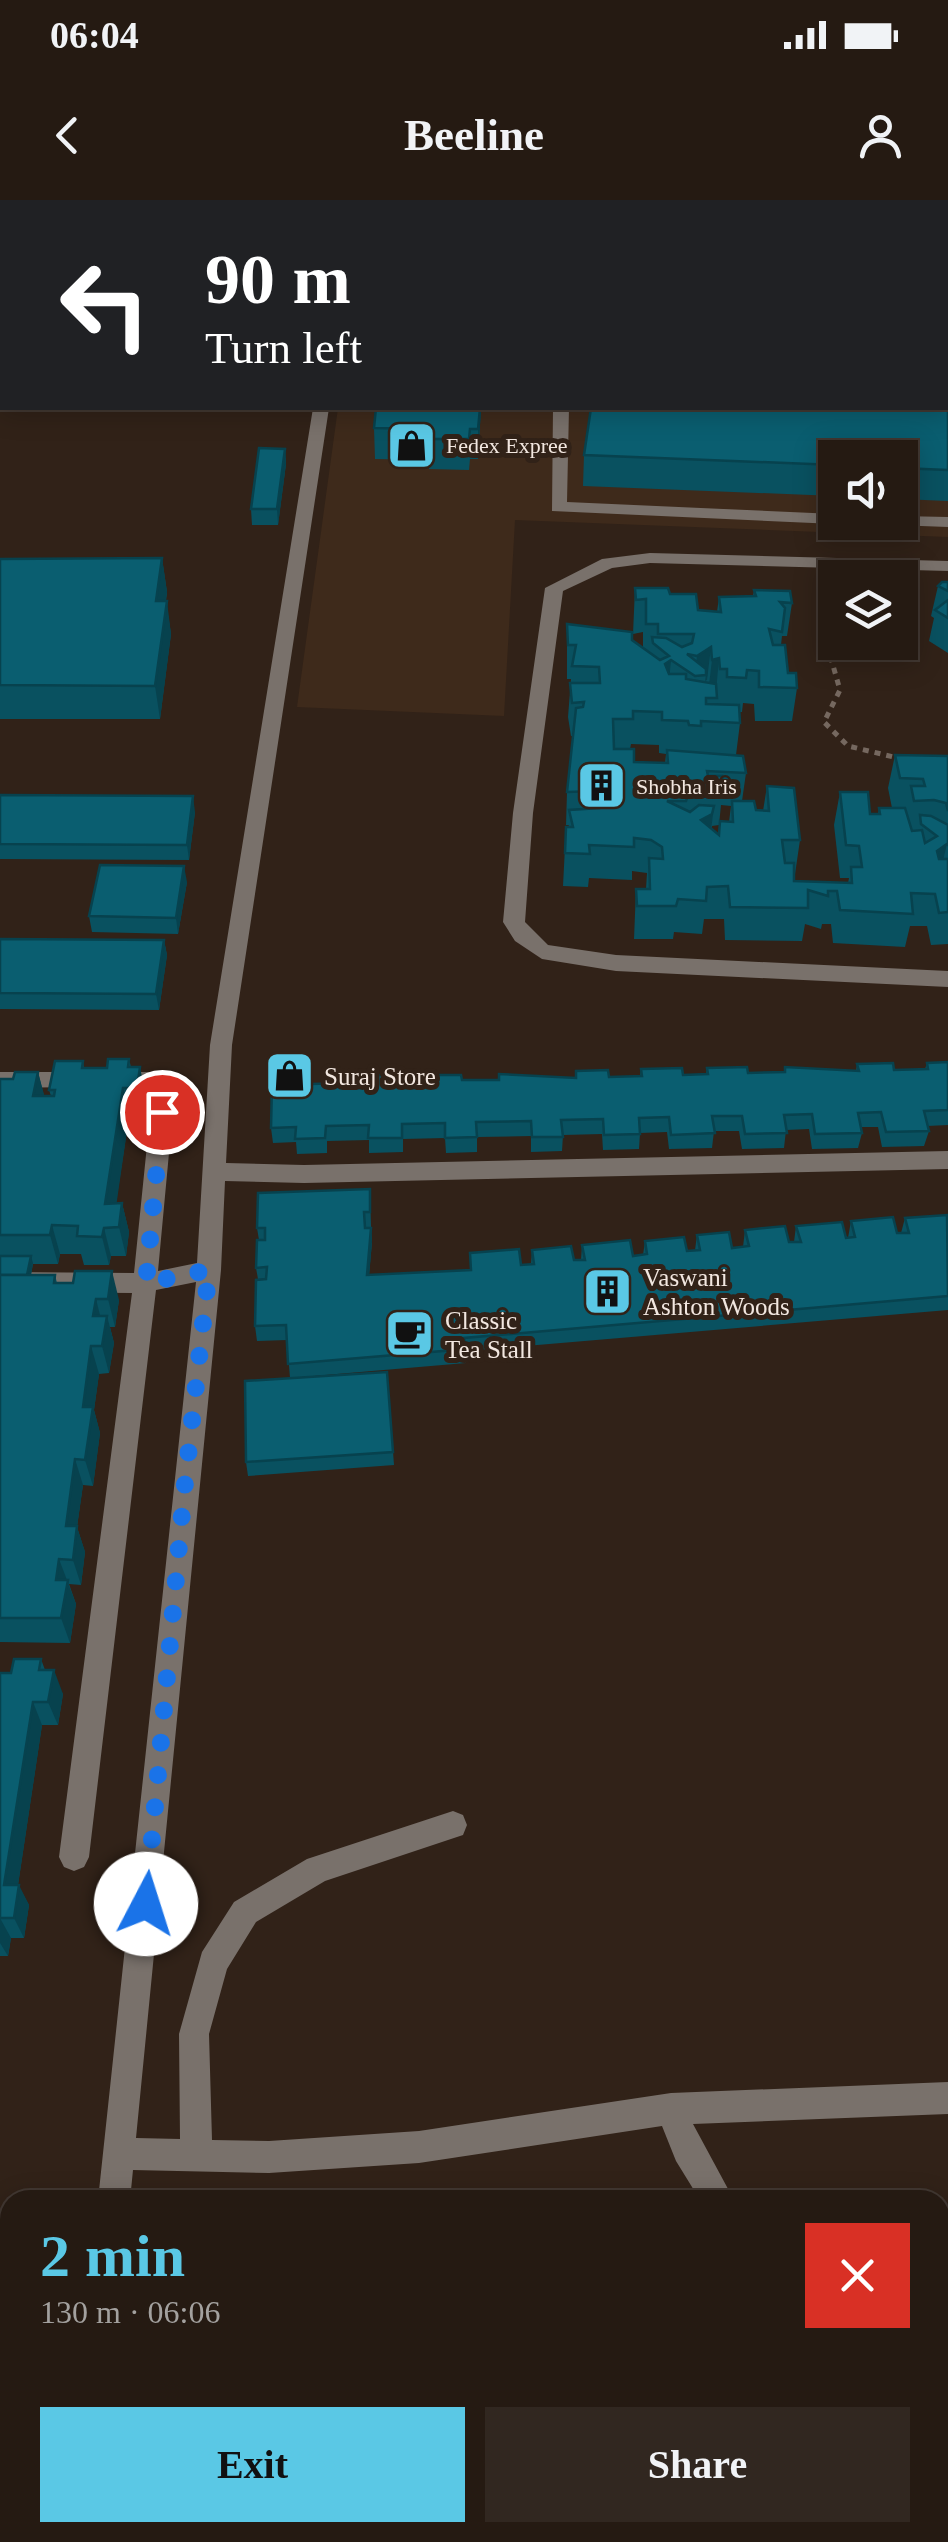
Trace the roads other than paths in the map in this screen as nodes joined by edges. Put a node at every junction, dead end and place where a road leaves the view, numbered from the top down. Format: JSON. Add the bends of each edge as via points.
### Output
{"nodes":[{"id":1,"x":321,"y":410,"type":"edge"},
{"id":2,"x":561,"y":410,"type":"edge"},
{"id":3,"x":818,"y":518,"type":"edge"},
{"id":4,"x":918,"y":521,"type":"edge"},
{"id":5,"x":948,"y":522,"type":"edge"},
{"id":6,"x":948,"y":566,"type":"edge"},
{"id":7,"x":948,"y":979,"type":"edge"},
{"id":8,"x":0,"y":1080,"type":"edge"},
{"id":9,"x":948,"y":1160,"type":"edge"},
{"id":10,"x":214,"y":1172,"type":"junction"},
{"id":11,"x":209,"y":1270,"type":"junction"},
{"id":12,"x":0,"y":1282,"type":"edge"},
{"id":13,"x":146,"y":1283,"type":"junction"},
{"id":14,"x":453,"y":1825,"type":"dead end"},
{"id":15,"x":74,"y":1856,"type":"dead end"},
{"id":16,"x":948,"y":2098,"type":"edge"},
{"id":17,"x":671,"y":2109,"type":"junction"},
{"id":18,"x":119,"y":2154,"type":"junction"},
{"id":19,"x":196,"y":2156,"type":"junction"},
{"id":20,"x":115,"y":2190,"type":"edge"},
{"id":21,"x":712,"y":2190,"type":"edge"}],
"edges":[{"from":1,"to":10,"type":"street","via":[[222,1046]]},
{"from":2,"to":3,"type":"street","via":[[558,507]]},
{"from":4,"to":5,"type":"street"},
{"from":6,"to":7,"type":"street","via":[[650,558],[608,563],[554,588],[514,922],[542,952],[616,962]]},
{"from":8,"to":13,"type":"street","via":[[165,1078]]},
{"from":9,"to":10,"type":"street"},
{"from":10,"to":11,"type":"street"},
{"from":11,"to":13,"type":"street"},
{"from":11,"to":18,"type":"street"},
{"from":12,"to":13,"type":"street"},
{"from":13,"to":15,"type":"street"},
{"from":14,"to":19,"type":"street","via":[[317,1869],[246,1912],[213,1963],[194,2034]]},
{"from":16,"to":17,"type":"street"},
{"from":17,"to":19,"type":"street","via":[[419,2147]]},
{"from":17,"to":21,"type":"street"},
{"from":18,"to":19,"type":"street"},
{"from":18,"to":20,"type":"street"}]}
